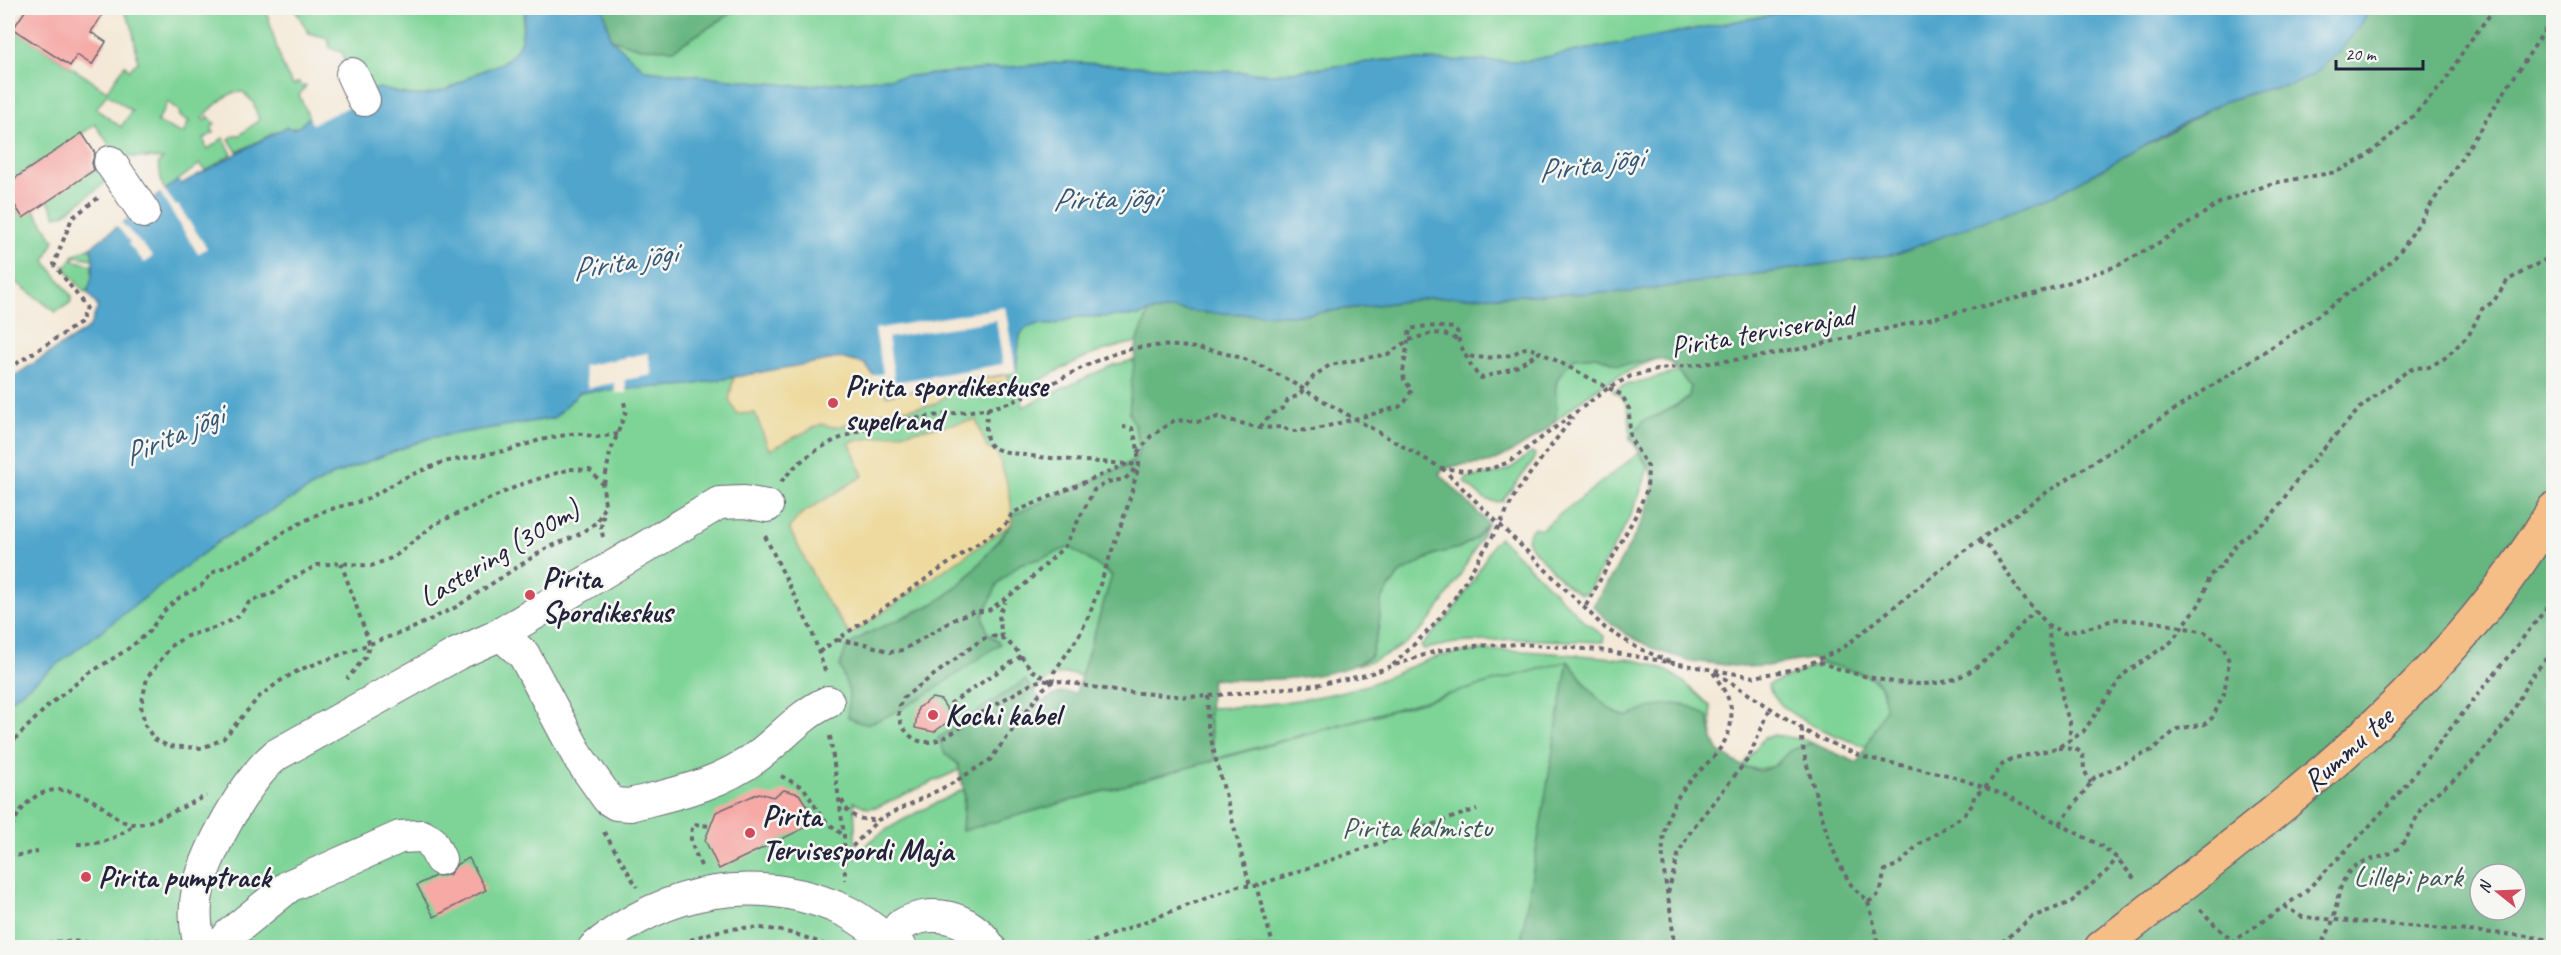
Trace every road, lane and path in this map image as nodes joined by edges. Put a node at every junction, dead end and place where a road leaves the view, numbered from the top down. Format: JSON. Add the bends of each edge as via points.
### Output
{"nodes":[{"id":1,"x":2495,"y":8,"type":"edge"},
{"id":2,"x":2553,"y":15,"type":"edge"},
{"id":3,"x":116,"y":171,"type":"joint"},
{"id":4,"x":144,"y":212,"type":"dead end"},
{"id":5,"x":2553,"y":255,"type":"edge"},
{"id":6,"x":1409,"y":340,"type":"junction"},
{"id":7,"x":1459,"y":340,"type":"junction"},
{"id":8,"x":1540,"y":352,"type":"junction"},
{"id":9,"x":1467,"y":355,"type":"junction"},
{"id":10,"x":8,"y":369,"type":"edge"},
{"id":11,"x":1607,"y":389,"type":"junction"},
{"id":12,"x":1304,"y":390,"type":"junction"},
{"id":13,"x":624,"y":402,"type":"dead end"},
{"id":14,"x":988,"y":408,"type":"junction"},
{"id":15,"x":1578,"y":411,"type":"junction"},
{"id":16,"x":1357,"y":420,"type":"junction"},
{"id":17,"x":1123,"y":427,"type":"dead end"},
{"id":18,"x":1260,"y":428,"type":"junction"},
{"id":19,"x":618,"y":434,"type":"junction"},
{"id":20,"x":1138,"y":453,"type":"junction"},
{"id":21,"x":1127,"y":464,"type":"junction"},
{"id":22,"x":1138,"y":465,"type":"junction"},
{"id":23,"x":1441,"y":468,"type":"junction"},
{"id":24,"x":603,"y":485,"type":"junction"},
{"id":25,"x":767,"y":506,"type":"junction"},
{"id":26,"x":2553,"y":509,"type":"edge"},
{"id":27,"x":1499,"y":526,"type":"junction"},
{"id":28,"x":1979,"y":541,"type":"junction"},
{"id":29,"x":341,"y":563,"type":"junction"},
{"id":30,"x":2553,"y":599,"type":"edge"},
{"id":31,"x":1005,"y":601,"type":"junction"},
{"id":32,"x":1584,"y":609,"type":"junction"},
{"id":33,"x":2036,"y":610,"type":"junction"},
{"id":34,"x":2048,"y":625,"type":"junction"},
{"id":35,"x":2182,"y":628,"type":"junction"},
{"id":36,"x":496,"y":636,"type":"junction"},
{"id":37,"x":1002,"y":638,"type":"junction"},
{"id":38,"x":837,"y":640,"type":"junction"},
{"id":39,"x":370,"y":645,"type":"junction"},
{"id":40,"x":2553,"y":651,"type":"edge"},
{"id":41,"x":819,"y":652,"type":"junction"},
{"id":42,"x":1021,"y":656,"type":"junction"},
{"id":43,"x":1818,"y":662,"type":"junction"},
{"id":44,"x":1676,"y":665,"type":"junction"},
{"id":45,"x":1391,"y":667,"type":"junction"},
{"id":46,"x":1713,"y":672,"type":"junction"},
{"id":47,"x":1052,"y":682,"type":"junction"},
{"id":48,"x":1209,"y":696,"type":"junction"},
{"id":49,"x":828,"y":702,"type":"junction"},
{"id":50,"x":950,"y":704,"type":"dead end"},
{"id":51,"x":1771,"y":707,"type":"junction"},
{"id":52,"x":337,"y":720,"type":"junction"},
{"id":53,"x":1802,"y":728,"type":"junction"},
{"id":54,"x":2070,"y":741,"type":"junction"},
{"id":55,"x":8,"y":746,"type":"edge"},
{"id":56,"x":2057,"y":748,"type":"junction"},
{"id":57,"x":254,"y":777,"type":"junction"},
{"id":58,"x":790,"y":781,"type":"dead end"},
{"id":59,"x":2091,"y":783,"type":"junction"},
{"id":60,"x":1985,"y":788,"type":"junction"},
{"id":61,"x":839,"y":793,"type":"junction"},
{"id":62,"x":1477,"y":809,"type":"dead end"},
{"id":63,"x":878,"y":820,"type":"junction"},
{"id":64,"x":2060,"y":824,"type":"junction"},
{"id":65,"x":135,"y":825,"type":"junction"},
{"id":66,"x":710,"y":826,"type":"dead end"},
{"id":67,"x":603,"y":829,"type":"dead end"},
{"id":68,"x":8,"y":835,"type":"edge"},
{"id":69,"x":844,"y":835,"type":"junction"},
{"id":70,"x":77,"y":844,"type":"dead end"},
{"id":71,"x":694,"y":849,"type":"dead end"},
{"id":72,"x":38,"y":852,"type":"dead end"},
{"id":73,"x":845,"y":854,"type":"junction"},
{"id":74,"x":8,"y":857,"type":"edge"},
{"id":75,"x":2117,"y":858,"type":"junction"},
{"id":76,"x":440,"y":859,"type":"dead end"},
{"id":77,"x":1250,"y":886,"type":"junction"},
{"id":78,"x":1256,"y":886,"type":"junction"},
{"id":79,"x":2180,"y":886,"type":"junction"},
{"id":80,"x":639,"y":890,"type":"dead end"},
{"id":81,"x":1667,"y":896,"type":"junction"},
{"id":82,"x":1868,"y":902,"type":"junction"},
{"id":83,"x":2155,"y":905,"type":"junction"},
{"id":84,"x":2284,"y":906,"type":"junction"},
{"id":85,"x":845,"y":910,"type":"junction"},
{"id":86,"x":2335,"y":920,"type":"junction"},
{"id":87,"x":900,"y":937,"type":"edge"},
{"id":88,"x":2233,"y":941,"type":"junction"},
{"id":89,"x":2553,"y":941,"type":"edge"},
{"id":90,"x":188,"y":946,"type":"edge"},
{"id":91,"x":30,"y":948,"type":"edge"},
{"id":92,"x":219,"y":948,"type":"edge"},
{"id":93,"x":594,"y":948,"type":"edge"},
{"id":94,"x":674,"y":948,"type":"edge"},
{"id":95,"x":832,"y":948,"type":"edge"},
{"id":96,"x":990,"y":948,"type":"edge"},
{"id":97,"x":1076,"y":948,"type":"edge"},
{"id":98,"x":1274,"y":948,"type":"edge"},
{"id":99,"x":1673,"y":948,"type":"edge"},
{"id":100,"x":1878,"y":948,"type":"edge"},
{"id":101,"x":1995,"y":948,"type":"edge"},
{"id":102,"x":2101,"y":948,"type":"edge"},
{"id":103,"x":2224,"y":948,"type":"edge"},
{"id":104,"x":2240,"y":948,"type":"edge"},
{"id":105,"x":2317,"y":948,"type":"edge"}],
"edges":[{"from":1,"to":11,"type":"path","name":"Pirita terviserajad","via":[[2444,83],[2412,117],[2367,156],[2336,172],[2273,183],[2221,202],[2162,242],[2116,266],[2034,294],[1806,348],[1661,369],[1631,376]]},
{"from":2,"to":28,"type":"path","via":[[2391,262],[2298,330],[2044,494]]},
{"from":3,"to":4,"type":"lane"},
{"from":3,"to":10,"type":"path","via":[[72,218],[54,264],[86,307],[80,323]]},
{"from":5,"to":35,"type":"path","via":[[2508,280],[2493,302],[2482,309],[2469,335],[2445,358],[2429,367],[2406,372],[2360,408],[2296,480],[2270,518],[2238,542],[2209,576],[2201,602]]},
{"from":6,"to":7,"type":"path","via":[[1442,333]]},
{"from":6,"to":7,"type":"path","via":[[1410,329],[1437,326],[1455,328]]},
{"from":6,"to":12,"type":"path","via":[[1388,354],[1330,365],[1314,376]]},
{"from":6,"to":16,"type":"path","via":[[1403,372],[1412,390],[1406,402],[1388,412]]},
{"from":7,"to":9,"type":"path"},
{"from":8,"to":9,"type":"path","via":[[1520,348],[1513,354],[1480,358]]},
{"from":8,"to":9,"type":"path","via":[[1514,368],[1481,378]]},
{"from":8,"to":11,"type":"path"},
{"from":11,"to":15,"type":"path","name":"Pirita terviserajad"},
{"from":11,"to":32,"type":"path","via":[[1622,395],[1629,410],[1630,438],[1648,467],[1647,489]]},
{"from":12,"to":14,"type":"path","name":"Pirita terviserajad","via":[[1239,357],[1179,346],[1155,346],[1106,357],[1022,399]]},
{"from":12,"to":16,"type":"path","name":"Pirita terviserajad"},
{"from":12,"to":18,"type":"path","via":[[1270,414]]},
{"from":13,"to":19,"type":"path","via":[[626,411]]},
{"from":14,"to":21,"type":"path","via":[[986,430],[989,445],[996,450]]},
{"from":14,"to":25,"type":"path","name":"Pirita terviserajad","via":[[890,423],[830,443],[784,477]]},
{"from":15,"to":23,"type":"path","name":"Pirita terviserajad","via":[[1509,462],[1481,470]]},
{"from":15,"to":27,"type":"path","via":[[1517,490]]},
{"from":16,"to":18,"type":"path","via":[[1290,431],[1283,427]]},
{"from":16,"to":23,"type":"path","name":"Pirita terviserajad"},
{"from":17,"to":20,"type":"path","via":[[1132,428]]},
{"from":18,"to":20,"type":"path","via":[[1218,417],[1199,422],[1175,420],[1151,436]]},
{"from":19,"to":24,"type":"path"},
{"from":19,"to":55,"type":"path","via":[[597,437],[576,433],[443,462],[365,500],[324,511],[212,573],[201,586],[165,610],[147,634],[64,693]]},
{"from":20,"to":22,"type":"path"},
{"from":21,"to":22,"type":"path"},
{"from":21,"to":38,"type":"path","via":[[1011,513],[999,529]]},
{"from":22,"to":31,"type":"path","via":[[1125,479],[1094,490],[1065,546]]},
{"from":22,"to":47,"type":"path","via":[[1090,614],[1054,672]]},
{"from":23,"to":27,"type":"path"},
{"from":24,"to":29,"type":"path","name":"Lastering (300m)","via":[[590,470],[570,469],[522,484],[435,524],[394,556],[371,566]]},
{"from":24,"to":39,"type":"path","name":"Lastering (300m)","via":[[605,505],[597,522],[545,549],[456,607]]},
{"from":25,"to":36,"type":"lane","via":[[719,503]]},
{"from":25,"to":41,"type":"path","via":[[765,535]]},
{"from":26,"to":79,"type":"main road","name":"Rummu tee","via":[[2516,567],[2408,695],[2272,815]]},
{"from":27,"to":32,"type":"path"},
{"from":27,"to":45,"type":"path","via":[[1434,625]]},
{"from":28,"to":33,"type":"path","via":[[1991,549]]},
{"from":28,"to":43,"type":"path","via":[[1843,648]]},
{"from":29,"to":39,"type":"path"},
{"from":29,"to":39,"type":"path","name":"Lastering (300m)","via":[[317,565],[274,593],[250,602],[238,617],[172,645],[147,678],[141,706],[146,725],[154,739],[168,746],[202,748],[224,739],[260,697],[280,681],[299,670]]},
{"from":30,"to":84,"type":"path","via":[[2400,792],[2305,892]]},
{"from":31,"to":37,"type":"path","via":[[999,615]]},
{"from":31,"to":38,"type":"path","via":[[989,610],[957,618],[903,650],[891,652]]},
{"from":32,"to":44,"type":"path","via":[[1636,647]]},
{"from":33,"to":34,"type":"path"},
{"from":33,"to":43,"type":"path","via":[[1983,662],[1960,677],[1936,684],[1901,682]]},
{"from":34,"to":35,"type":"path","via":[[2064,633],[2114,619]]},
{"from":34,"to":54,"type":"path","via":[[2052,657],[2070,722]]},
{"from":35,"to":54,"type":"path","via":[[2171,642],[2124,674],[2083,732]]},
{"from":35,"to":59,"type":"path","via":[[2205,632],[2214,638],[2223,646],[2229,661],[2224,694],[2212,718],[2205,724],[2177,729],[2152,750],[2112,767]]},
{"from":36,"to":49,"type":"lane","via":[[525,655],[579,758],[608,799],[616,804],[630,805],[716,782],[756,757],[805,714]]},
{"from":36,"to":52,"type":"lane"},
{"from":37,"to":42,"type":"path"},
{"from":37,"to":47,"type":"path","via":[[981,640],[903,698],[899,719],[908,733],[921,741],[941,740],[1033,683]]},
{"from":38,"to":41,"type":"path"},
{"from":39,"to":52,"type":"path","via":[[334,699],[332,710]]},
{"from":40,"to":86,"type":"path","via":[[2524,689],[2510,719],[2479,756],[2427,801],[2396,850],[2361,863],[2349,873],[2339,895]]},
{"from":41,"to":49,"type":"path"},
{"from":42,"to":47,"type":"path","via":[[1032,670]]},
{"from":42,"to":50,"type":"path"},
{"from":43,"to":46,"type":"path","via":[[1771,676]]},
{"from":44,"to":45,"type":"path","via":[[1599,650],[1521,644],[1436,651]]},
{"from":44,"to":46,"type":"path"},
{"from":45,"to":48,"type":"path","via":[[1316,685]]},
{"from":46,"to":51,"type":"path"},
{"from":46,"to":81,"type":"path","via":[[1731,707],[1730,731],[1719,752],[1684,788],[1672,808],[1664,835]]},
{"from":47,"to":48,"type":"path","via":[[1135,693]]},
{"from":47,"to":63,"type":"path","via":[[990,760]]},
{"from":48,"to":77,"type":"path","via":[[1208,726]]},
{"from":49,"to":61,"type":"path","via":[[831,755]]},
{"from":51,"to":53,"type":"path"},
{"from":51,"to":81,"type":"path","via":[[1748,759],[1692,829],[1679,852]]},
{"from":52,"to":57,"type":"lane","via":[[276,755]]},
{"from":53,"to":60,"type":"path","via":[[1863,757],[1952,776]]},
{"from":53,"to":82,"type":"path","via":[[1807,770],[1827,835],[1853,887]]},
{"from":54,"to":56,"type":"path"},
{"from":56,"to":59,"type":"path","via":[[2076,749],[2083,754],[2084,770]]},
{"from":56,"to":60,"type":"path","via":[[2011,759]]},
{"from":57,"to":65,"type":"path","via":[[236,781]]},
{"from":57,"to":90,"type":"lane","via":[[219,837],[200,883],[198,937]]},
{"from":58,"to":69,"type":"path","via":[[804,788],[822,818]]},
{"from":59,"to":64,"type":"path"},
{"from":60,"to":64,"type":"path"},
{"from":60,"to":82,"type":"path","via":[[1974,796],[1963,816],[1919,844],[1899,864],[1885,870],[1882,890]]},
{"from":61,"to":63,"type":"path","via":[[851,816]]},
{"from":61,"to":69,"type":"path"},
{"from":62,"to":78,"type":"path"},
{"from":63,"to":73,"type":"path"},
{"from":64,"to":75,"type":"path"},
{"from":65,"to":68,"type":"path","via":[[79,794],[60,789],[30,799],[14,818]]},
{"from":65,"to":70,"type":"path","via":[[114,839]]},
{"from":66,"to":71,"type":"path","via":[[694,824],[690,838]]},
{"from":67,"to":80,"type":"path"},
{"from":69,"to":73,"type":"path"},
{"from":72,"to":74,"type":"path"},
{"from":73,"to":85,"type":"path"},
{"from":75,"to":83,"type":"path"},
{"from":75,"to":101,"type":"path","via":[[2071,902],[2032,917]]},
{"from":76,"to":92,"type":"lane","via":[[431,841],[422,836],[400,837],[289,886],[229,935]]},
{"from":77,"to":78,"type":"path"},
{"from":77,"to":97,"type":"path","via":[[1238,886]]},
{"from":78,"to":98,"type":"path"},
{"from":79,"to":83,"type":"main road","name":"Rummu tee"},
{"from":79,"to":88,"type":"path"},
{"from":81,"to":99,"type":"path"},
{"from":82,"to":100,"type":"path"},
{"from":83,"to":102,"type":"main road","name":"Rummu tee"},
{"from":84,"to":86,"type":"path","via":[[2302,917]]},
{"from":84,"to":88,"type":"path"},
{"from":85,"to":87,"type":"lane"},
{"from":85,"to":93,"type":"lane","via":[[775,889],[712,891],[664,904]]},
{"from":86,"to":89,"type":"path"},
{"from":86,"to":105,"type":"path"},
{"from":87,"to":96,"type":"lane","via":[[919,917],[951,918],[979,933]]},
{"from":88,"to":103,"type":"path"},
{"from":88,"to":104,"type":"path"},
{"from":90,"to":91,"type":"path","via":[[137,939],[108,944],[48,941]]},
{"from":94,"to":95,"type":"path","via":[[714,931],[755,927],[786,931]]}]}
